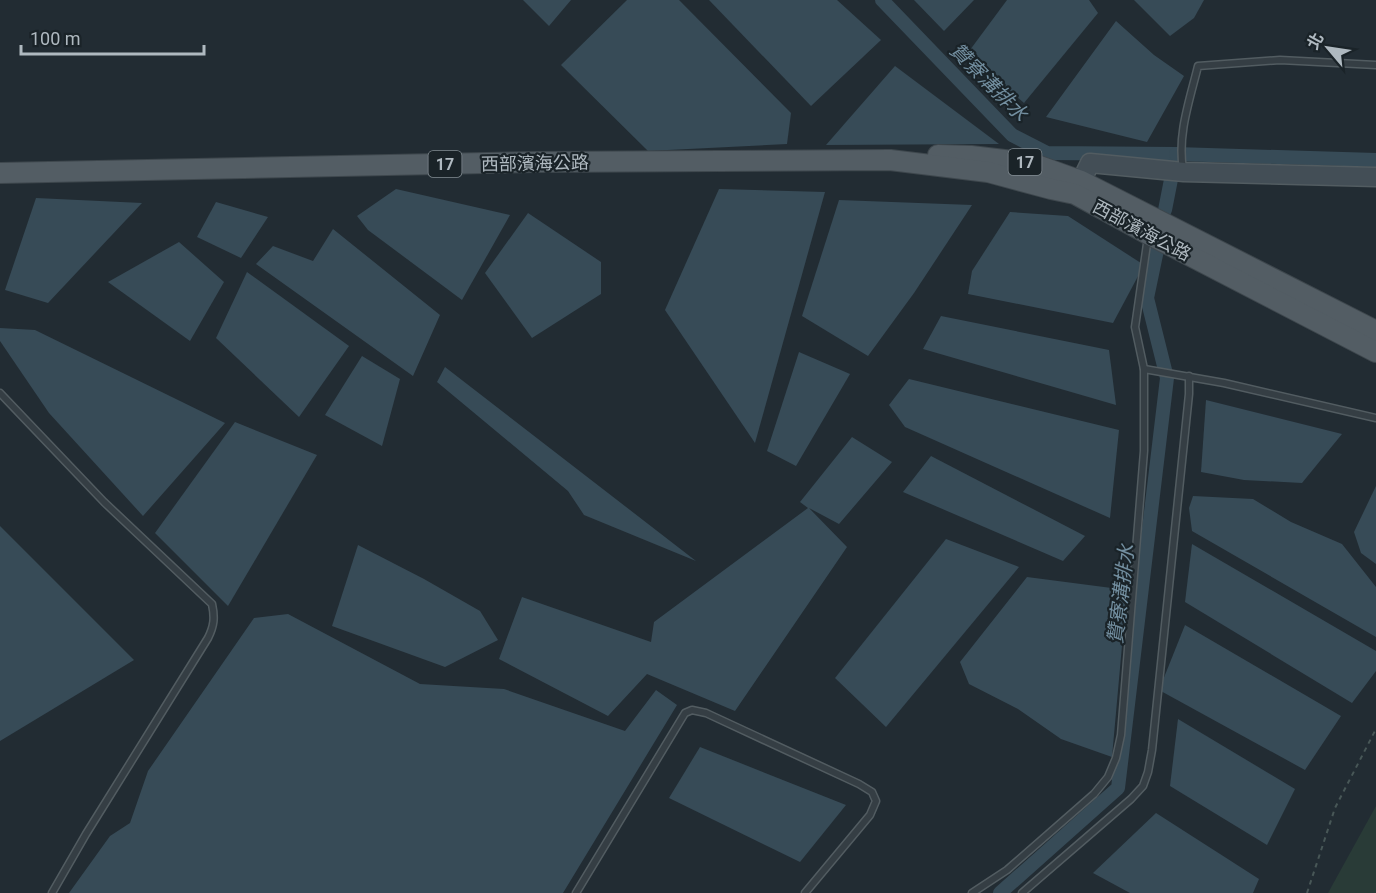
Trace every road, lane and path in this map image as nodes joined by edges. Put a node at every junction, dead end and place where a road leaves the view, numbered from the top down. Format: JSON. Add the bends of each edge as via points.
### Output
{"nodes":[{"id":1,"x":1376,"y":65,"type":"edge"},
{"id":2,"x":1183,"y":168,"type":"junction"},
{"id":3,"x":0,"y":173,"type":"edge"},
{"id":4,"x":1376,"y":177,"type":"edge"},
{"id":5,"x":1078,"y":187,"type":"junction"},
{"id":6,"x":1148,"y":234,"type":"junction"},
{"id":7,"x":1376,"y":331,"type":"edge"},
{"id":8,"x":1376,"y":352,"type":"edge"},
{"id":9,"x":1144,"y":369,"type":"junction"},
{"id":10,"x":1189,"y":376,"type":"junction"},
{"id":11,"x":0,"y":393,"type":"edge"},
{"id":12,"x":1376,"y":418,"type":"edge"},
{"id":13,"x":1376,"y":729,"type":"edge"},
{"id":14,"x":52,"y":893,"type":"edge"},
{"id":15,"x":576,"y":893,"type":"edge"},
{"id":16,"x":805,"y":893,"type":"edge"},
{"id":17,"x":972,"y":893,"type":"edge"},
{"id":18,"x":1022,"y":893,"type":"edge"},
{"id":19,"x":1307,"y":893,"type":"edge"}],
"edges":[{"from":1,"to":2,"type":"lane","via":[[1280,60],[1198,66],[1183,126]]},
{"from":2,"to":4,"type":"street"},
{"from":2,"to":5,"type":"street","via":[[1156,171],[1090,163]]},
{"from":3,"to":5,"type":"main road","name":"西部濱海公路","number":"17","via":[[525,162],[890,160],[988,172],[1051,189]]},
{"from":5,"to":6,"type":"main road","name":"西部濱海公路","number":"17"},
{"from":5,"to":7,"type":"main road","name":"西部濱海公路","number":"17"},
{"from":6,"to":8,"type":"main road","name":"西部濱海公路","number":"17"},
{"from":6,"to":9,"type":"lane","via":[[1135,327]]},
{"from":9,"to":10,"type":"lane"},
{"from":9,"to":17,"type":"lane","via":[[1144,451],[1116,758],[1108,777],[1094,794],[1007,870]]},
{"from":10,"to":12,"type":"lane"},
{"from":10,"to":18,"type":"lane","via":[[1148,772],[1143,786],[1131,799]]},
{"from":11,"to":14,"type":"lane","via":[[104,502],[212,604],[215,617],[208,638]]},
{"from":13,"to":19,"type":"path","via":[[1335,808]]},
{"from":15,"to":16,"type":"lane","via":[[685,713],[692,710],[706,713],[872,792],[876,801],[870,815]]}]}
